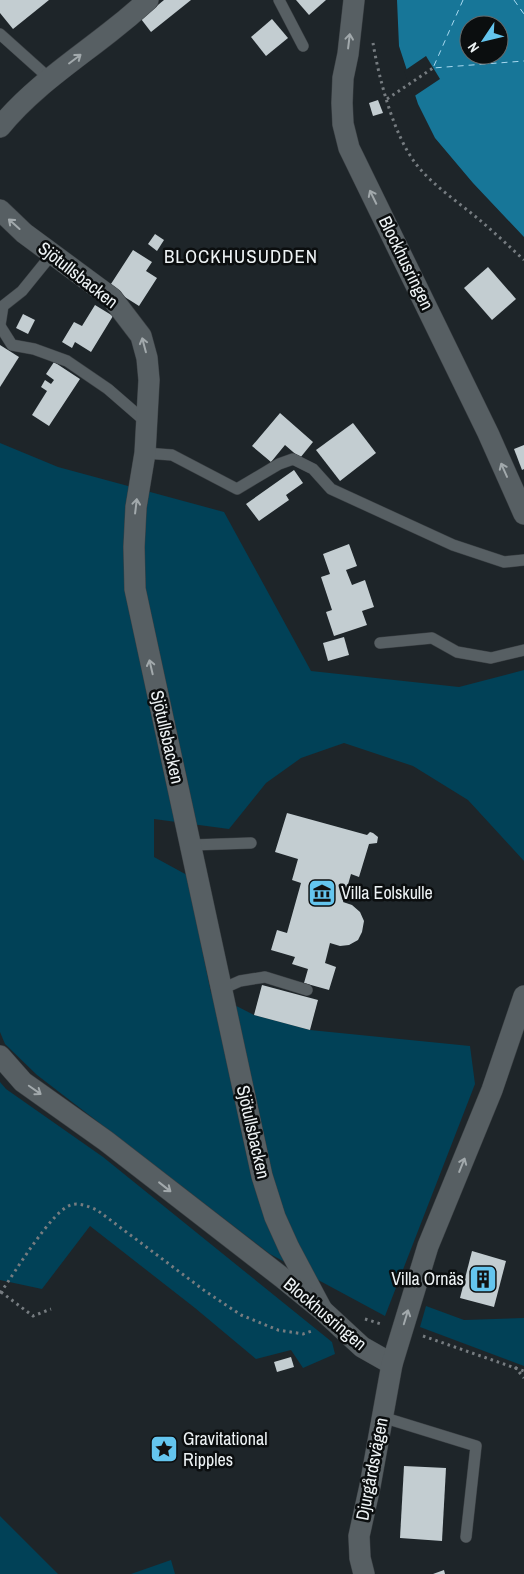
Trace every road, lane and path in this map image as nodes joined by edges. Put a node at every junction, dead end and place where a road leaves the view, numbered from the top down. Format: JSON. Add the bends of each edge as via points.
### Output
{"nodes":[{"id":1,"x":148,"y":0,"type":"edge"},
{"id":2,"x":279,"y":0,"type":"edge"},
{"id":3,"x":354,"y":0,"type":"edge"},
{"id":4,"x":0,"y":34,"type":"edge"},
{"id":5,"x":372,"y":36,"type":"dead end"},
{"id":6,"x":303,"y":46,"type":"dead end"},
{"id":7,"x":433,"y":68,"type":"dead end"},
{"id":8,"x":49,"y":78,"type":"junction"},
{"id":9,"x":387,"y":99,"type":"junction"},
{"id":10,"x":0,"y":127,"type":"edge"},
{"id":11,"x":0,"y":210,"type":"edge"},
{"id":12,"x":52,"y":254,"type":"junction"},
{"id":13,"x":524,"y":260,"type":"edge"},
{"id":14,"x":0,"y":325,"type":"edge"},
{"id":15,"x":146,"y":422,"type":"junction"},
{"id":16,"x":144,"y":453,"type":"junction"},
{"id":17,"x":524,"y":514,"type":"edge"},
{"id":18,"x":524,"y":560,"type":"edge"},
{"id":19,"x":380,"y":643,"type":"dead end"},
{"id":20,"x":524,"y":650,"type":"edge"},
{"id":21,"x":251,"y":843,"type":"dead end"},
{"id":22,"x":192,"y":845,"type":"junction"},
{"id":23,"x":222,"y":989,"type":"junction"},
{"id":24,"x":307,"y":990,"type":"dead end"},
{"id":25,"x":524,"y":996,"type":"edge"},
{"id":26,"x":0,"y":1056,"type":"edge"},
{"id":27,"x":1,"y":1292,"type":"edge"},
{"id":28,"x":51,"y":1309,"type":"dead end"},
{"id":29,"x":328,"y":1316,"type":"junction"},
{"id":30,"x":402,"y":1332,"type":"junction"},
{"id":31,"x":392,"y":1364,"type":"junction"},
{"id":32,"x":514,"y":1367,"type":"junction"},
{"id":33,"x":524,"y":1371,"type":"edge"},
{"id":34,"x":524,"y":1378,"type":"edge"},
{"id":35,"x":382,"y":1417,"type":"junction"},
{"id":36,"x":466,"y":1537,"type":"dead end"},
{"id":37,"x":364,"y":1574,"type":"edge"}],
"edges":[{"from":8,"to":1,"type":"street","one_way":true},
{"from":2,"to":6,"type":"lane"},
{"from":17,"to":3,"type":"street","name":"Blockhusringen","one_way":true,"via":[[350,148],[343,124],[342,103]]},
{"from":4,"to":8,"type":"lane"},
{"from":5,"to":9,"type":"path"},
{"from":7,"to":9,"type":"path"},
{"from":8,"to":10,"type":"street"},
{"from":9,"to":13,"type":"path","via":[[398,132],[416,164],[447,195]]},
{"from":12,"to":11,"type":"street","name":"Sjötullsbacken","one_way":true},
{"from":12,"to":14,"type":"lane","via":[[22,291],[3,306]]},
{"from":15,"to":12,"type":"street","name":"Sjötullsbacken","one_way":true,"via":[[149,380],[141,336],[112,298]]},
{"from":14,"to":15,"type":"lane","via":[[12,345],[67,361],[108,389]]},
{"from":15,"to":16,"type":"street","name":"Sjötullsbacken"},
{"from":16,"to":18,"type":"lane","via":[[172,454],[237,489],[293,459],[313,469],[332,489],[453,545],[504,562]]},
{"from":22,"to":16,"type":"street","name":"Sjötullsbacken","one_way":true,"via":[[135,589],[136,508]]},
{"from":19,"to":20,"type":"lane","via":[[432,638],[458,652],[490,658]]},
{"from":21,"to":22,"type":"lane"},
{"from":22,"to":23,"type":"street","name":"Sjötullsbacken"},
{"from":23,"to":24,"type":"lane","via":[[240,981],[265,977]]},
{"from":23,"to":29,"type":"street","name":"Sjötullsbacken","via":[[262,1176],[275,1218]]},
{"from":30,"to":25,"type":"street","one_way":true,"via":[[428,1246],[492,1090]]},
{"from":26,"to":29,"type":"street","name":"Blockhusringen","one_way":true,"via":[[23,1082],[106,1141]]},
{"from":27,"to":28,"type":"path","via":[[33,1316]]},
{"from":27,"to":29,"type":"path","via":[[58,1214],[71,1204],[85,1205],[97,1210],[241,1315],[278,1330],[303,1334]]},
{"from":29,"to":30,"type":"path","via":[[358,1316]]},
{"from":29,"to":31,"type":"street","name":"Blockhusringen","via":[[362,1347]]},
{"from":30,"to":31,"type":"street"},
{"from":30,"to":32,"type":"path"},
{"from":31,"to":35,"type":"street","name":"Djurgårdsvägen"},
{"from":32,"to":33,"type":"path"},
{"from":32,"to":34,"type":"path"},
{"from":35,"to":36,"type":"lane","via":[[476,1446]]},
{"from":35,"to":37,"type":"street","name":"Djurgårdsvägen","via":[[359,1536]]}]}
